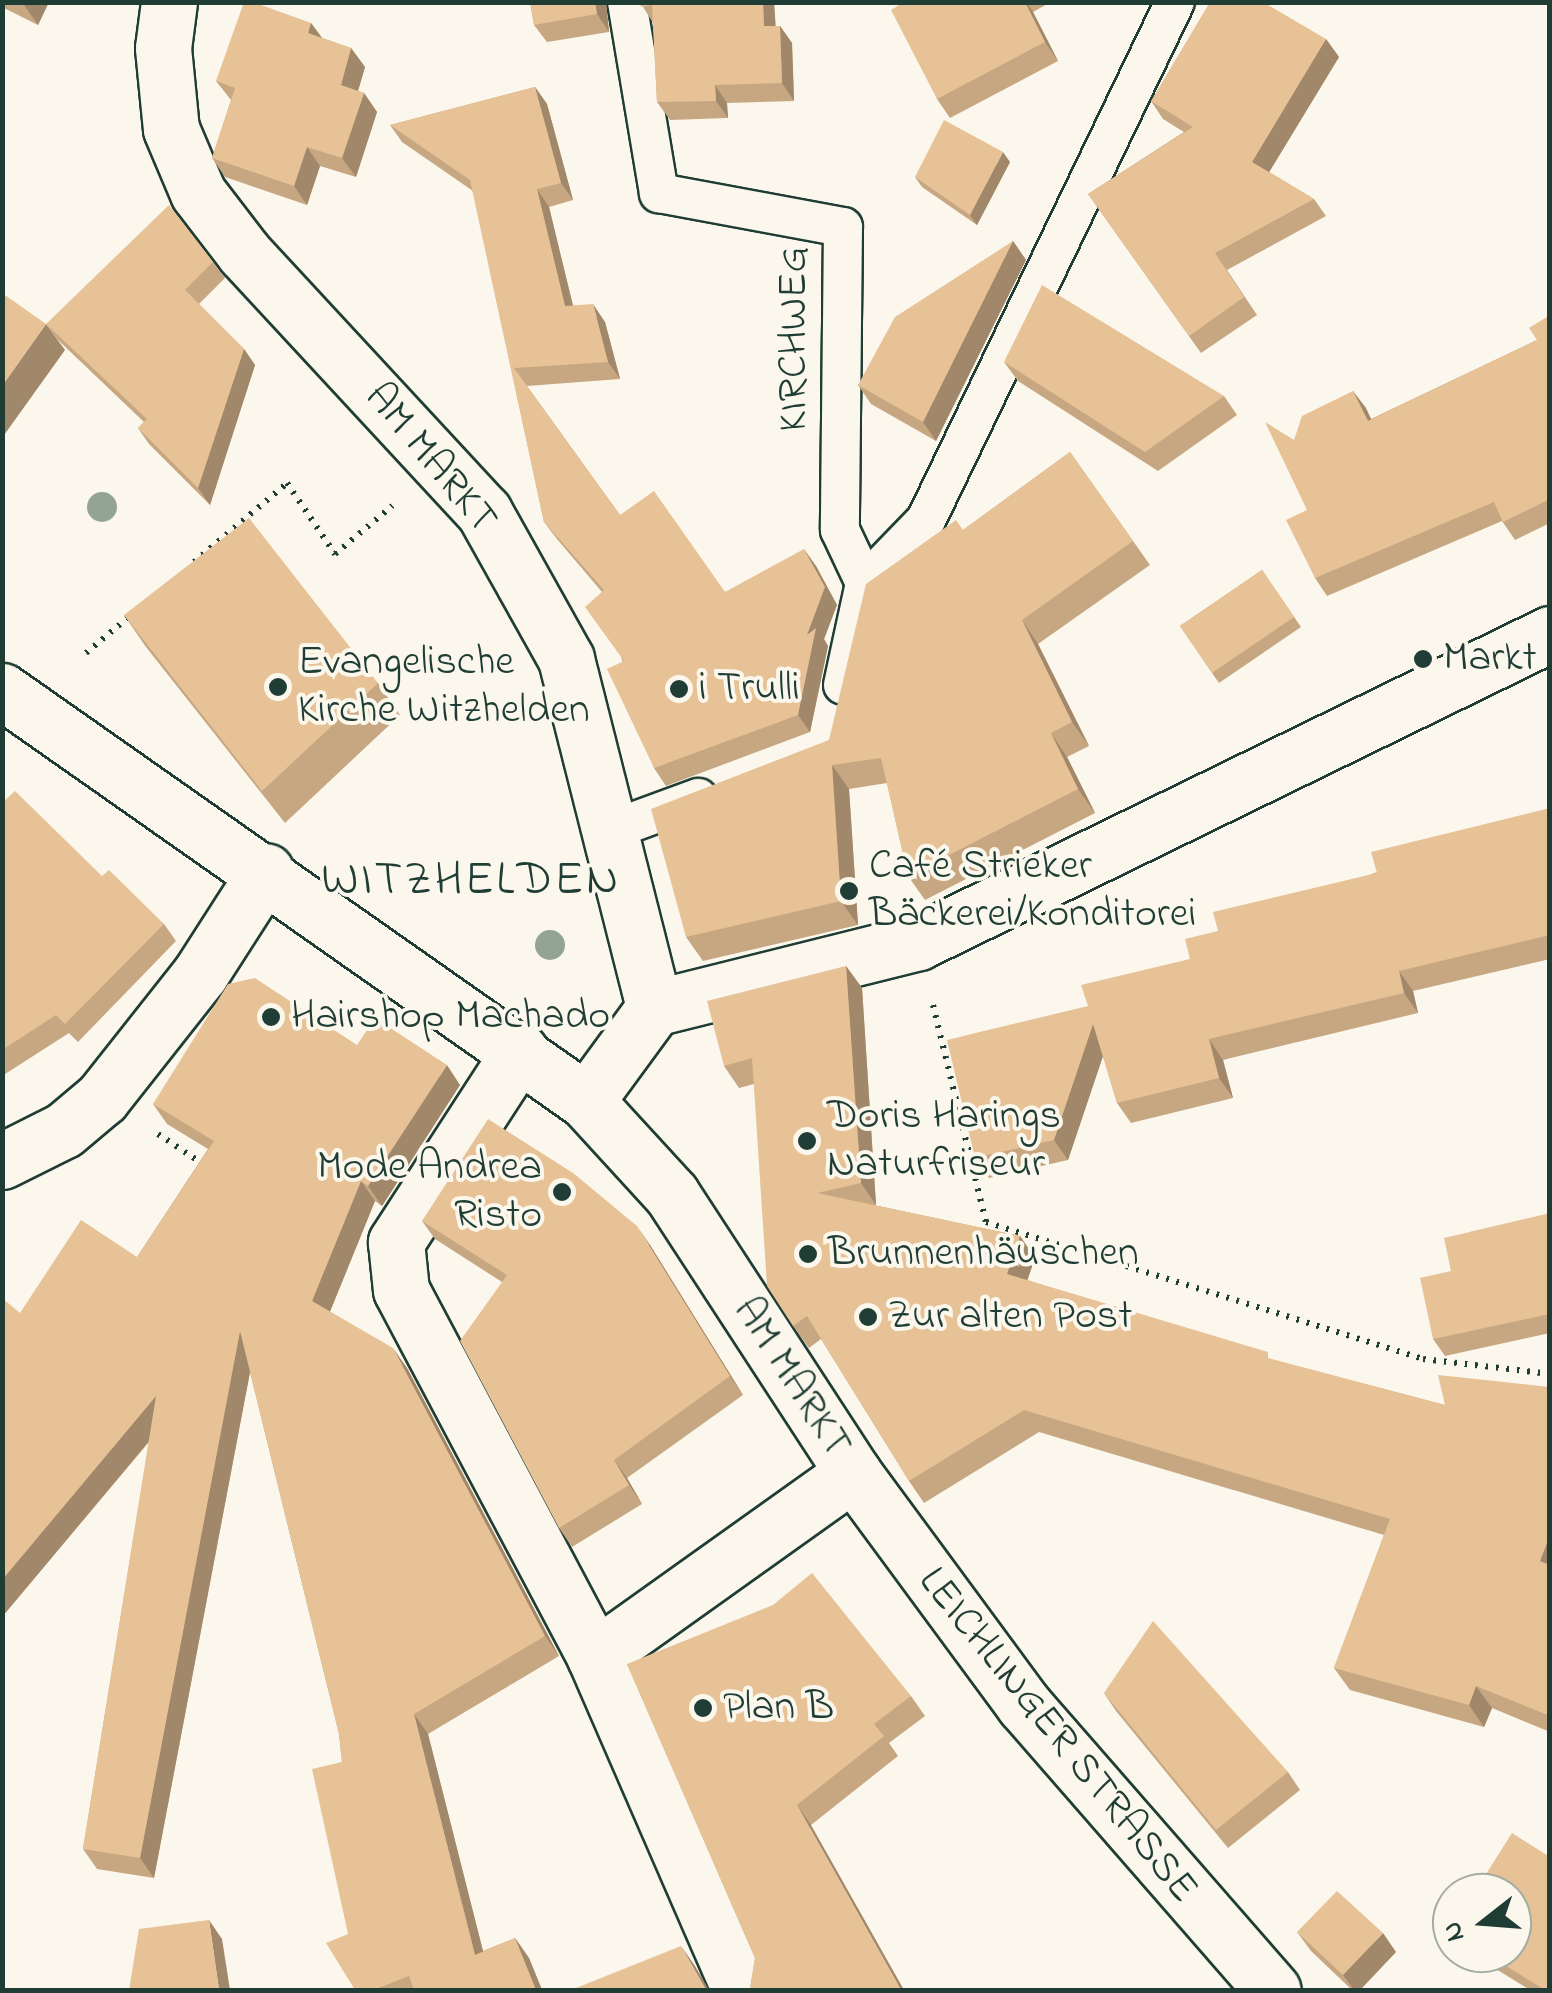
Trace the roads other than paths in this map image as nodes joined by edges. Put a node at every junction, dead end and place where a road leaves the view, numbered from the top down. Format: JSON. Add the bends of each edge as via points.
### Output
{"nodes":[{"id":1,"x":169,"y":2,"type":"edge"},
{"id":2,"x":626,"y":2,"type":"edge"},
{"id":3,"x":1175,"y":2,"type":"edge"},
{"id":4,"x":865,"y":583,"type":"junction"},
{"id":5,"x":1550,"y":634,"type":"edge"},
{"id":6,"x":2,"y":691,"type":"edge"},
{"id":7,"x":833,"y":730,"type":"edge"},
{"id":8,"x":734,"y":784,"type":"edge"},
{"id":9,"x":611,"y":830,"type":"junction"},
{"id":10,"x":266,"y":872,"type":"junction"},
{"id":11,"x":654,"y":1008,"type":"junction"},
{"id":12,"x":520,"y":1051,"type":"junction"},
{"id":13,"x":586,"y":1101,"type":"junction"},
{"id":14,"x":2,"y":1160,"type":"edge"},
{"id":15,"x":853,"y":1472,"type":"junction"},
{"id":16,"x":595,"y":1657,"type":"junction"},
{"id":17,"x":740,"y":1990,"type":"edge"},
{"id":18,"x":1272,"y":1990,"type":"edge"}],
"edges":[{"from":1,"to":9,"type":"main road","name":"AM MARKT","via":[[163,48],[171,129],[198,193],[244,253],[484,512],[566,658]]},
{"from":2,"to":4,"type":"lane","name":"KIRCHWEG","via":[[659,193],[843,227],[840,530]]},
{"from":3,"to":4,"type":"lane","via":[[926,520]]},
{"from":4,"to":7,"type":"lane"},
{"from":5,"to":11,"type":"main road","via":[[918,942]]},
{"from":6,"to":10,"type":"main road","name":"AM MARKT"},
{"from":8,"to":9,"type":"lane"},
{"from":9,"to":11,"type":"main road","name":"AM MARKT"},
{"from":10,"to":12,"type":"main road","name":"AM MARKT"},
{"from":10,"to":14,"type":"main road","via":[[200,974],[102,1098],[64,1130]]},
{"from":11,"to":13,"type":"main road"},
{"from":12,"to":13,"type":"main road","name":"AM MARKT"},
{"from":12,"to":16,"type":"main road","via":[[396,1242],[402,1290]]},
{"from":13,"to":15,"type":"main road","name":"AM MARKT","via":[[672,1196]]},
{"from":15,"to":16,"type":"main road","name":"AM MARKT"},
{"from":15,"to":18,"type":"main road","name":"LEICHLINGER STRASSE","via":[[1024,1705]]},
{"from":16,"to":17,"type":"main road"}]}
